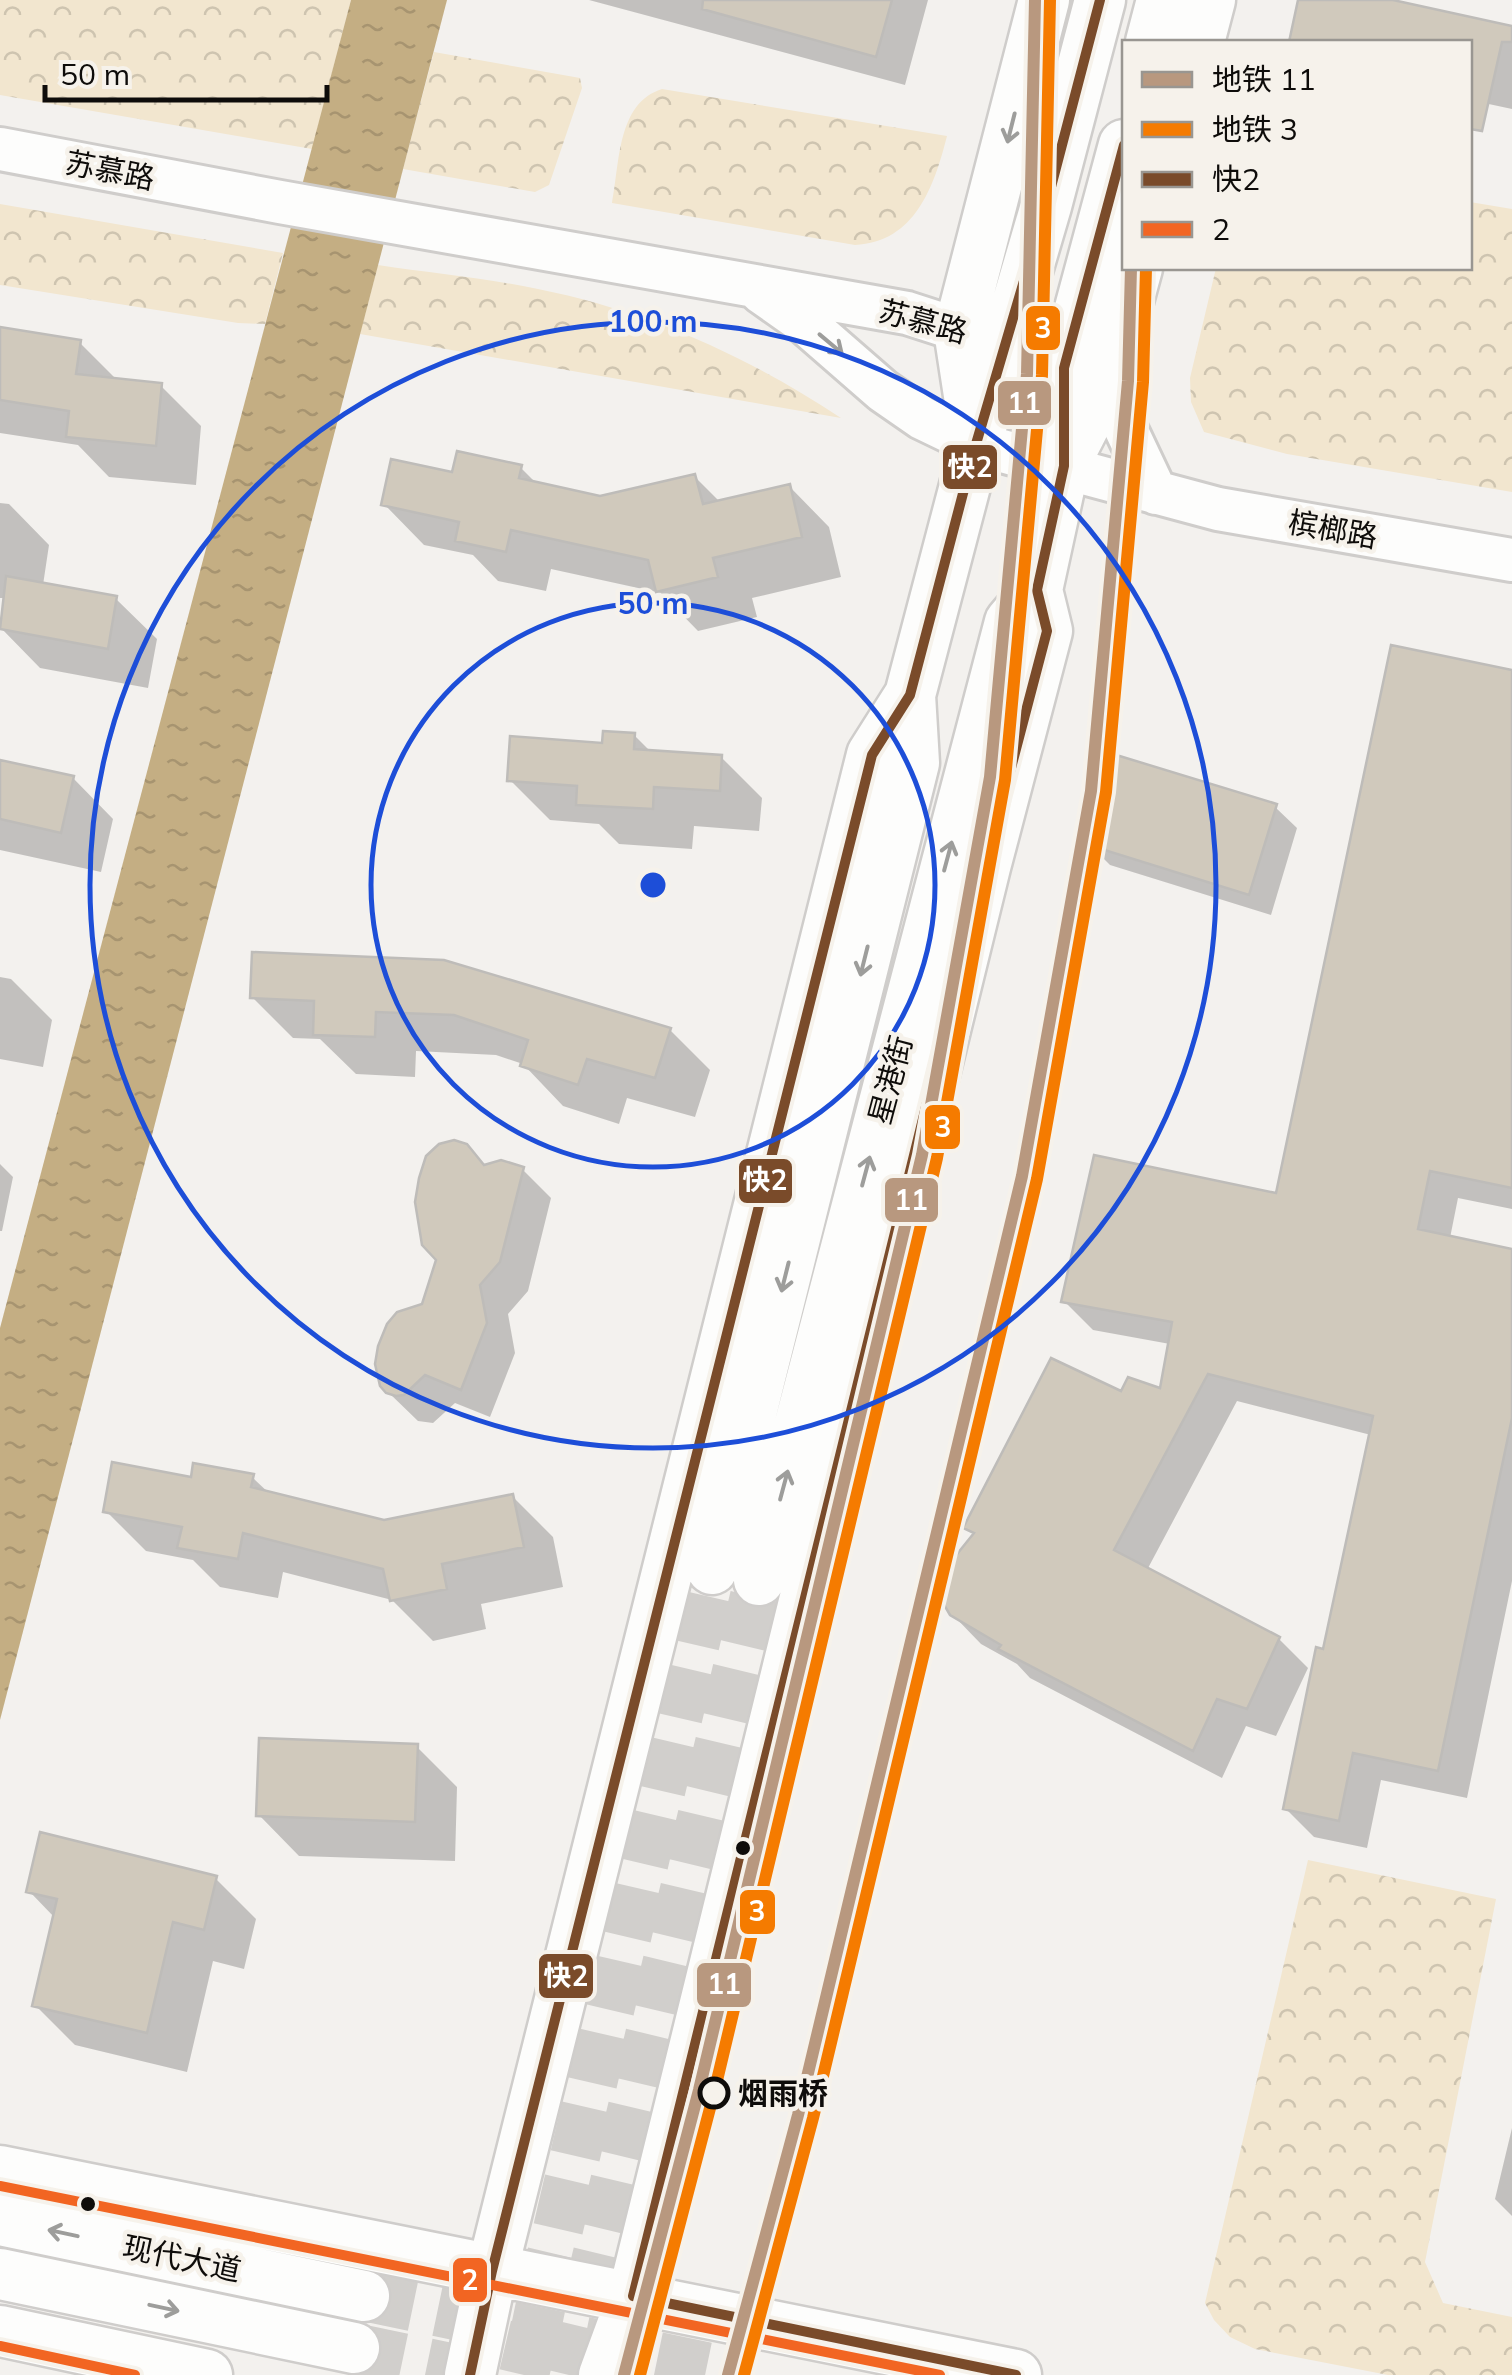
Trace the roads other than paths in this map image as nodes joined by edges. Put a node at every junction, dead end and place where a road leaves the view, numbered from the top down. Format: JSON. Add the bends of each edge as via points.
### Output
{"nodes":[{"id":1,"x":1044,"y":0,"type":"edge"},
{"id":2,"x":1100,"y":0,"type":"edge"},
{"id":3,"x":1162,"y":0,"type":"edge"},
{"id":4,"x":1210,"y":0,"type":"edge"},
{"id":5,"x":1152,"y":40,"type":"edge"},
{"id":6,"x":1200,"y":40,"type":"edge"},
{"id":7,"x":0,"y":149,"type":"edge"},
{"id":8,"x":1122,"y":156,"type":"edge"},
{"id":9,"x":1137,"y":270,"type":"edge"},
{"id":10,"x":752,"y":286,"type":"junction"},
{"id":11,"x":959,"y":330,"type":"junction"},
{"id":12,"x":1006,"y":345,"type":"junction"},
{"id":13,"x":1084,"y":377,"type":"junction"},
{"id":14,"x":976,"y":444,"type":"junction"},
{"id":15,"x":1064,"y":466,"type":"junction"},
{"id":16,"x":1156,"y":494,"type":"junction"},
{"id":17,"x":1512,"y":560,"type":"edge"},
{"id":18,"x":1037,"y":590,"type":"junction"},
{"id":19,"x":910,"y":695,"type":"junction"},
{"id":20,"x":0,"y":2171,"type":"edge"},
{"id":21,"x":0,"y":2220,"type":"edge"},
{"id":22,"x":492,"y":2271,"type":"junction"},
{"id":23,"x":0,"y":2274,"type":"edge"},
{"id":24,"x":364,"y":2296,"type":"tunnel mouth"},
{"id":25,"x":633,"y":2296,"type":"junction"},
{"id":26,"x":0,"y":2331,"type":"edge"},
{"id":27,"x":354,"y":2348,"type":"tunnel mouth"},
{"id":28,"x":207,"y":2375,"type":"edge"},
{"id":29,"x":470,"y":2375,"type":"edge"},
{"id":30,"x":604,"y":2375,"type":"tunnel mouth"},
{"id":31,"x":1016,"y":2375,"type":"edge"}],
"edges":[{"from":1,"to":11,"type":"main road","one_way":true},
{"from":2,"to":12,"type":"main road","name":"星港街"},
{"from":3,"to":5,"type":"main road"},
{"from":4,"to":6,"type":"main road"},
{"from":7,"to":10,"type":"main road","name":"苏慕路"},
{"from":8,"to":13,"type":"main road"},
{"from":9,"to":13,"type":"main road"},
{"from":10,"to":11,"type":"main road","name":"苏慕路","via":[[907,313]]},
{"from":10,"to":14,"type":"main road","name":"苏慕路","one_way":true,"via":[[922,418]]},
{"from":11,"to":12,"type":"main road","name":"苏慕路"},
{"from":11,"to":14,"type":"main road"},
{"from":12,"to":13,"type":"main road","name":"苏慕路"},
{"from":12,"to":14,"type":"main road","name":"星港街"},
{"from":13,"to":15,"type":"main road","name":"星港街"},
{"from":13,"to":16,"type":"main road"},
{"from":14,"to":15,"type":"main road","name":"苏慕路"},
{"from":14,"to":19,"type":"main road","name":"星港街"},
{"from":15,"to":16,"type":"main road","name":"苏慕路"},
{"from":15,"to":18,"type":"main road","name":"星港街"},
{"from":16,"to":17,"type":"main road","name":"槟榔路"},
{"from":19,"to":18,"type":"main road","name":"星港街","one_way":true,"via":[[914,763],[736,1574],[1010,622]]},
{"from":18,"to":25,"type":"main road","name":"星港街","via":[[1047,631]]},
{"from":19,"to":22,"type":"main road","name":"星港街","via":[[872,754]]},
{"from":20,"to":22,"type":"main road","name":"现代大道"},
{"from":24,"to":21,"type":"main road","name":"现代大道","one_way":true},
{"from":22,"to":25,"type":"main road","name":"现代大道"},
{"from":22,"to":29,"type":"main road","name":"星港街"},
{"from":23,"to":27,"type":"main road","name":"现代大道","one_way":true},
{"from":25,"to":30,"type":"main road","name":"星港街"},
{"from":25,"to":31,"type":"main road","name":"现代大道"},
{"from":26,"to":28,"type":"main road"}]}
